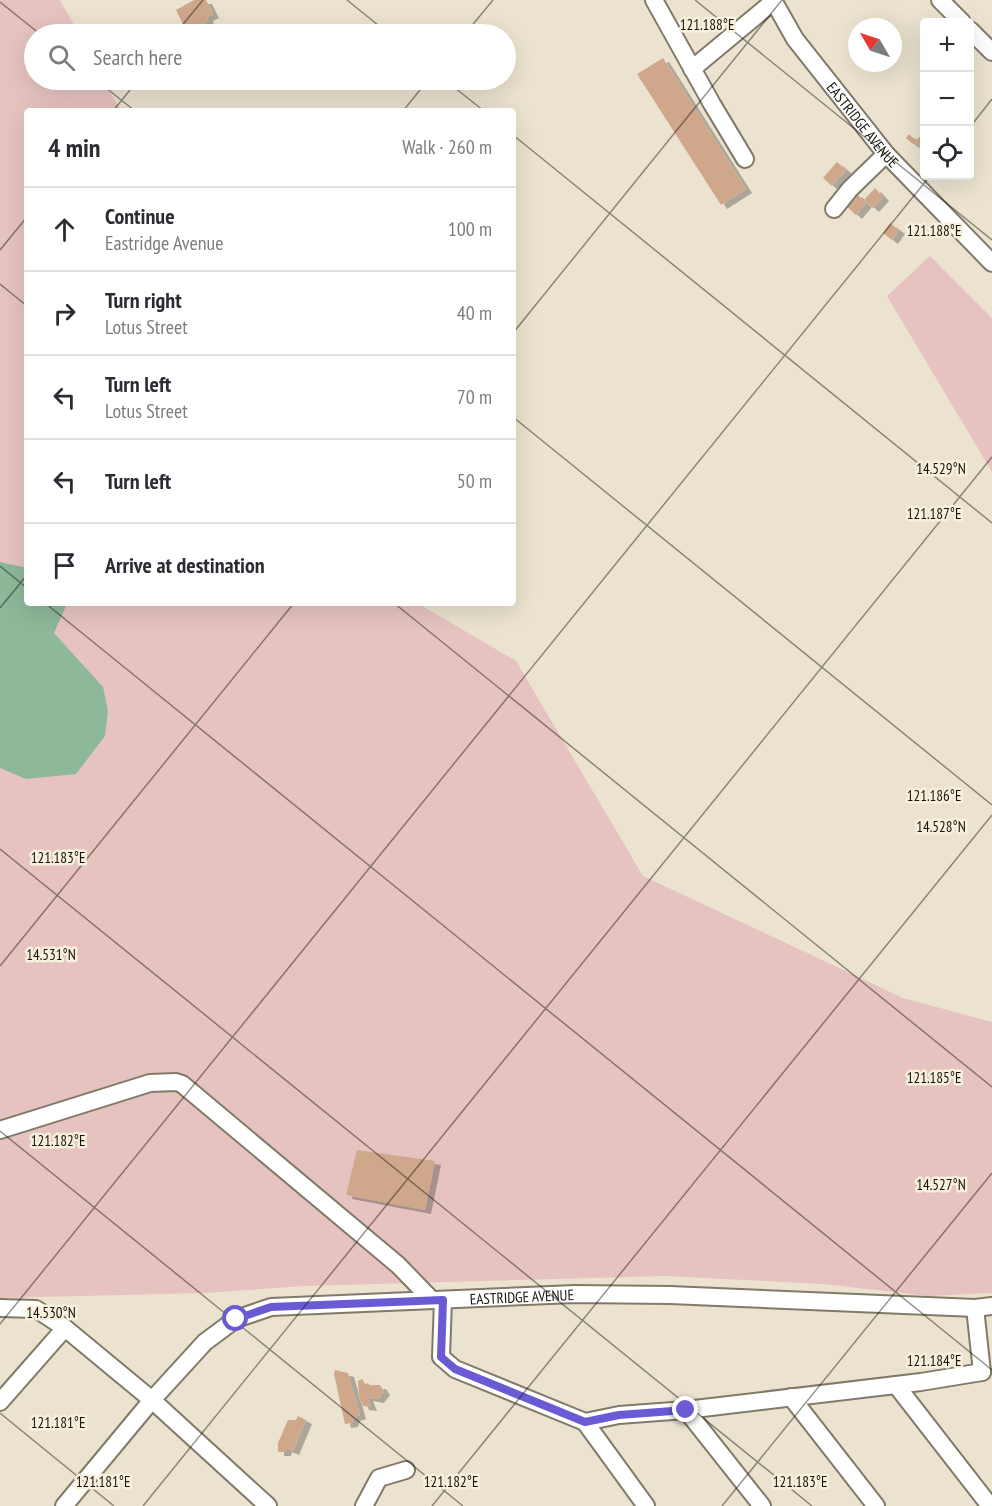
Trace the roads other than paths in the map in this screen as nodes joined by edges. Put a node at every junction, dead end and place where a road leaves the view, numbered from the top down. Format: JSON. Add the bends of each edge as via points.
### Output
{"nodes":[{"id":1,"x":654,"y":0,"type":"edge"},
{"id":2,"x":773,"y":0,"type":"edge"},
{"id":3,"x":940,"y":0,"type":"edge"},
{"id":4,"x":958,"y":18,"type":"edge"},
{"id":5,"x":974,"y":35,"type":"edge"},
{"id":6,"x":992,"y":52,"type":"edge"},
{"id":7,"x":692,"y":69,"type":"junction"},
{"id":8,"x":886,"y":154,"type":"junction"},
{"id":9,"x":745,"y":159,"type":"dead end"},
{"id":10,"x":834,"y":209,"type":"dead end"},
{"id":11,"x":992,"y":263,"type":"edge"},
{"id":12,"x":0,"y":1130,"type":"edge"},
{"id":13,"x":437,"y":1300,"type":"junction"},
{"id":14,"x":984,"y":1307,"type":"edge"},
{"id":15,"x":0,"y":1308,"type":"edge"},
{"id":16,"x":65,"y":1328,"type":"junction"},
{"id":17,"x":987,"y":1368,"type":"edge"},
{"id":18,"x":896,"y":1385,"type":"junction"},
{"id":19,"x":791,"y":1397,"type":"junction"},
{"id":20,"x":152,"y":1400,"type":"junction"},
{"id":21,"x":0,"y":1402,"type":"edge"},
{"id":22,"x":686,"y":1410,"type":"junction"},
{"id":23,"x":585,"y":1422,"type":"junction"},
{"id":24,"x":406,"y":1470,"type":"dead end"},
{"id":25,"x":64,"y":1506,"type":"edge"},
{"id":26,"x":268,"y":1506,"type":"edge"},
{"id":27,"x":364,"y":1506,"type":"edge"},
{"id":28,"x":646,"y":1506,"type":"edge"},
{"id":29,"x":762,"y":1506,"type":"edge"},
{"id":30,"x":876,"y":1506,"type":"edge"},
{"id":31,"x":990,"y":1506,"type":"edge"}],
"edges":[{"from":1,"to":7,"type":"street"},
{"from":2,"to":7,"type":"street"},
{"from":2,"to":8,"type":"street","name":"EASTRIDGE AVENUE","via":[[795,39]]},
{"from":3,"to":4,"type":"street"},
{"from":5,"to":6,"type":"street"},
{"from":7,"to":9,"type":"street"},
{"from":8,"to":10,"type":"street"},
{"from":8,"to":11,"type":"street","name":"EASTRIDGE AVENUE"},
{"from":12,"to":13,"type":"street","via":[[150,1083],[182,1084]]},
{"from":13,"to":14,"type":"street","name":"EASTRIDGE AVENUE","via":[[575,1294],[670,1295]]},
{"from":13,"to":20,"type":"street","name":"EASTRIDGE AVENUE","via":[[271,1307],[236,1319],[205,1342]]},
{"from":13,"to":23,"type":"street","via":[[441,1357],[445,1363]]},
{"from":14,"to":17,"type":"street"},
{"from":15,"to":16,"type":"street","via":[[36,1309]]},
{"from":16,"to":20,"type":"street"},
{"from":16,"to":21,"type":"street"},
{"from":17,"to":18,"type":"street"},
{"from":18,"to":19,"type":"street"},
{"from":18,"to":31,"type":"street"},
{"from":19,"to":22,"type":"street"},
{"from":19,"to":30,"type":"street"},
{"from":20,"to":25,"type":"street","name":"EASTRIDGE AVENUE"},
{"from":20,"to":26,"type":"street"},
{"from":22,"to":23,"type":"street"},
{"from":22,"to":29,"type":"street"},
{"from":23,"to":28,"type":"street"},
{"from":24,"to":27,"type":"street","via":[[380,1478]]}]}
